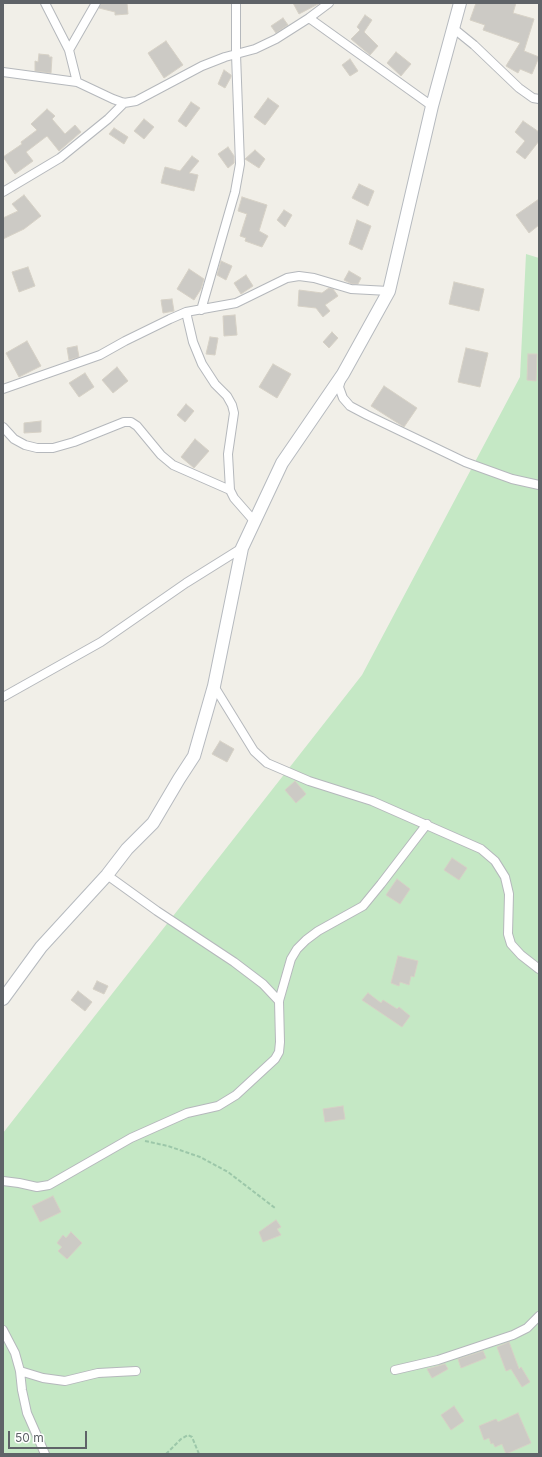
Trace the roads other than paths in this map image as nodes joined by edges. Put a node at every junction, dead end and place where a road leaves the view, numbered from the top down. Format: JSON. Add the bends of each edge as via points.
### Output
{"nodes":[{"id":1,"x":45,"y":3,"type":"edge"},
{"id":2,"x":96,"y":3,"type":"edge"},
{"id":3,"x":236,"y":3,"type":"edge"},
{"id":4,"x":329,"y":3,"type":"edge"},
{"id":5,"x":460,"y":3,"type":"edge"},
{"id":6,"x":309,"y":18,"type":"junction"},
{"id":7,"x":453,"y":28,"type":"junction"},
{"id":8,"x":69,"y":50,"type":"junction"},
{"id":9,"x":236,"y":54,"type":"junction"},
{"id":10,"x":3,"y":72,"type":"edge"},
{"id":11,"x":77,"y":82,"type":"junction"},
{"id":12,"x":539,"y":99,"type":"edge"},
{"id":13,"x":124,"y":103,"type":"junction"},
{"id":14,"x":432,"y":106,"type":"junction"},
{"id":15,"x":3,"y":192,"type":"edge"},
{"id":16,"x":389,"y":292,"type":"junction"},
{"id":17,"x":201,"y":310,"type":"junction"},
{"id":18,"x":186,"y":312,"type":"junction"},
{"id":19,"x":343,"y":374,"type":"junction"},
{"id":20,"x":3,"y":389,"type":"edge"},
{"id":21,"x":3,"y":427,"type":"edge"},
{"id":22,"x":539,"y":485,"type":"edge"},
{"id":23,"x":230,"y":490,"type":"junction"},
{"id":24,"x":255,"y":522,"type":"junction"},
{"id":25,"x":242,"y":548,"type":"junction"},
{"id":26,"x":214,"y":686,"type":"junction"},
{"id":27,"x":3,"y":697,"type":"edge"},
{"id":28,"x":427,"y":824,"type":"junction"},
{"id":29,"x":107,"y":875,"type":"junction"},
{"id":30,"x":539,"y":969,"type":"edge"},
{"id":31,"x":3,"y":999,"type":"edge"},
{"id":32,"x":279,"y":1001,"type":"junction"},
{"id":33,"x":3,"y":1181,"type":"edge"},
{"id":34,"x":539,"y":1316,"type":"edge"},
{"id":35,"x":3,"y":1330,"type":"edge"},
{"id":36,"x":20,"y":1370,"type":"junction"},
{"id":37,"x":395,"y":1370,"type":"dead end"},
{"id":38,"x":136,"y":1371,"type":"dead end"},
{"id":39,"x":45,"y":1454,"type":"edge"}],
"edges":[{"from":1,"to":8,"type":"street"},
{"from":2,"to":8,"type":"street"},
{"from":3,"to":9,"type":"street"},
{"from":4,"to":6,"type":"street"},
{"from":5,"to":7,"type":"street"},
{"from":6,"to":9,"type":"street","via":[[276,39]]},
{"from":6,"to":14,"type":"street"},
{"from":7,"to":12,"type":"street","via":[[474,44],[519,88],[533,98]]},
{"from":7,"to":14,"type":"street"},
{"from":8,"to":11,"type":"street"},
{"from":9,"to":13,"type":"street","via":[[202,66],[136,101]]},
{"from":9,"to":17,"type":"street","via":[[240,164],[235,192]]},
{"from":10,"to":11,"type":"street"},
{"from":11,"to":13,"type":"street"},
{"from":13,"to":15,"type":"street","via":[[108,120],[60,158]]},
{"from":14,"to":16,"type":"street"},
{"from":16,"to":17,"type":"street","via":[[351,289],[298,276],[287,278],[236,303]]},
{"from":16,"to":19,"type":"street"},
{"from":17,"to":18,"type":"street"},
{"from":18,"to":20,"type":"street","via":[[100,356]]},
{"from":18,"to":23,"type":"street","via":[[193,342],[202,364],[215,384],[227,396],[234,413],[228,454]]},
{"from":19,"to":22,"type":"street","via":[[339,387],[343,398],[350,406],[465,462],[512,479]]},
{"from":19,"to":24,"type":"street","via":[[282,463]]},
{"from":21,"to":23,"type":"street","via":[[14,439],[25,445],[53,448],[124,422],[131,422],[173,465]]},
{"from":23,"to":24,"type":"street"},
{"from":24,"to":25,"type":"street"},
{"from":25,"to":26,"type":"street"},
{"from":25,"to":27,"type":"street","via":[[102,642]]},
{"from":26,"to":28,"type":"street","via":[[254,752],[267,763]]},
{"from":26,"to":29,"type":"street","via":[[194,756],[153,823],[127,849]]},
{"from":28,"to":30,"type":"street","via":[[481,849],[495,861],[505,877],[509,894],[508,934],[511,944]]},
{"from":28,"to":32,"type":"street","via":[[363,906],[318,931],[297,949],[291,959]]},
{"from":29,"to":31,"type":"street","via":[[41,947]]},
{"from":29,"to":32,"type":"street","via":[[234,962]]},
{"from":32,"to":33,"type":"street","via":[[279,1052],[275,1060],[227,1102],[188,1113],[131,1138],[49,1185],[37,1187]]},
{"from":34,"to":37,"type":"street","via":[[527,1328],[513,1335],[444,1358]]},
{"from":35,"to":36,"type":"street","via":[[15,1353]]},
{"from":36,"to":38,"type":"street","via":[[43,1378],[65,1381],[98,1373]]},
{"from":36,"to":39,"type":"street","via":[[28,1413]]}]}
